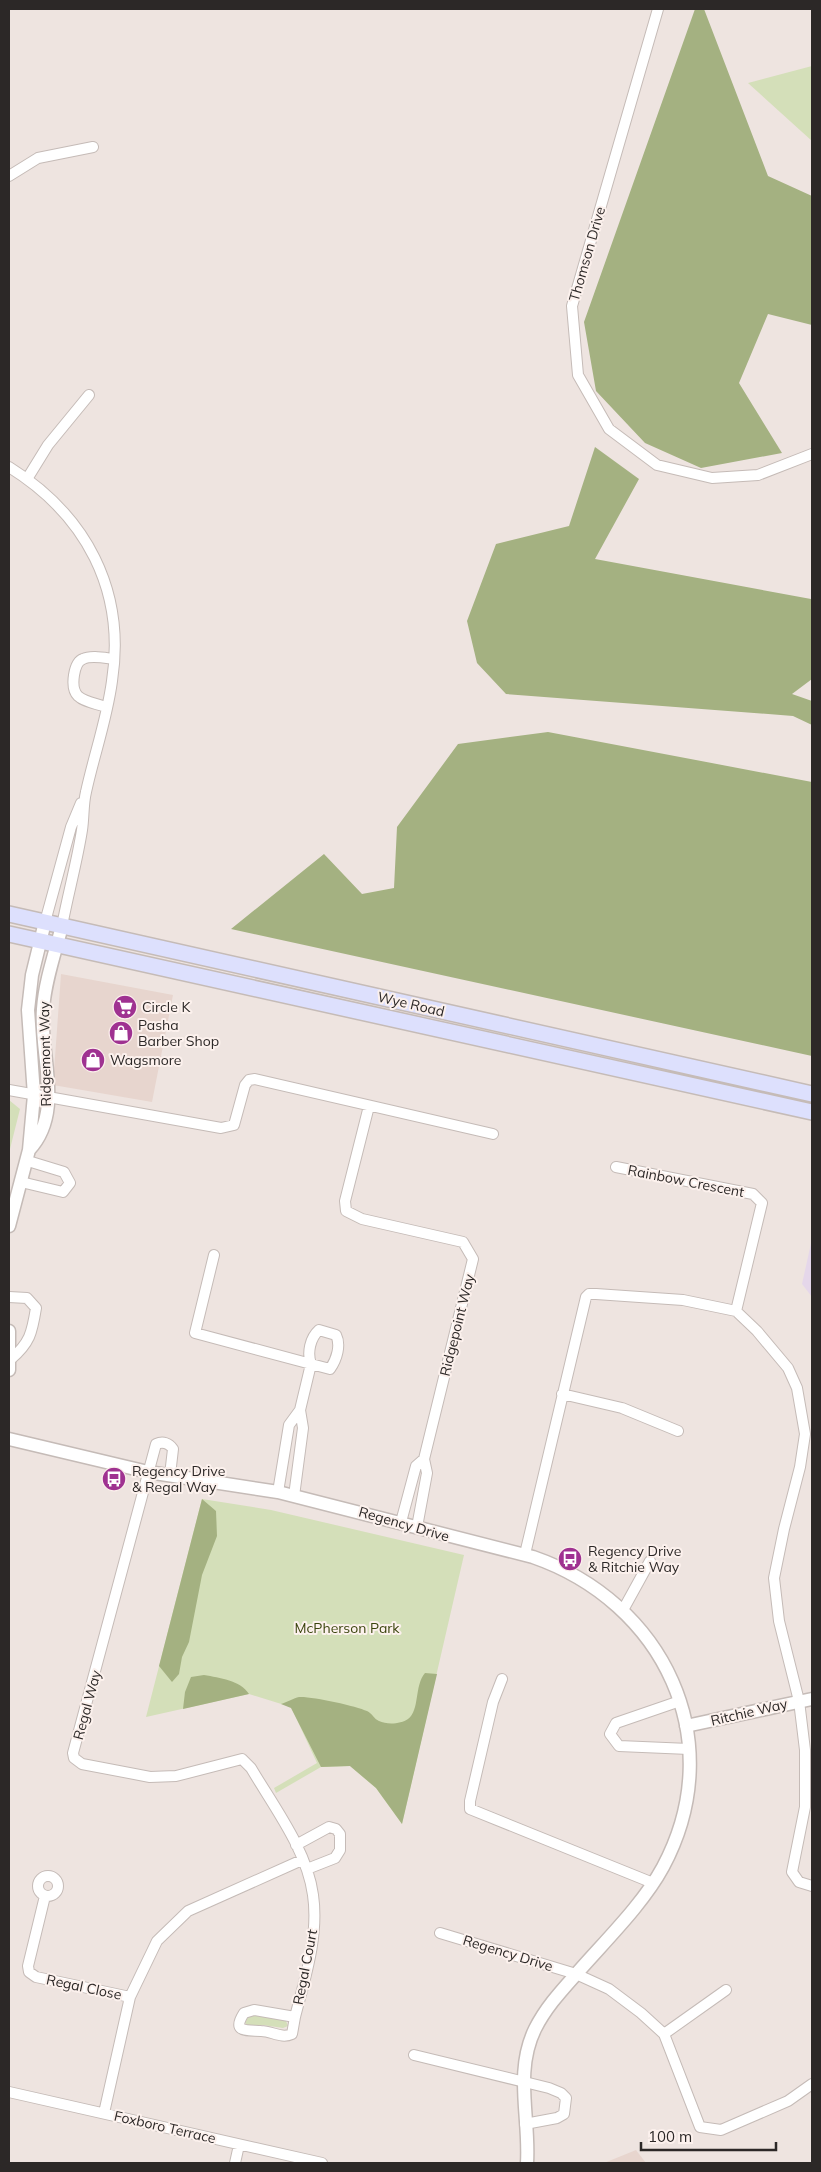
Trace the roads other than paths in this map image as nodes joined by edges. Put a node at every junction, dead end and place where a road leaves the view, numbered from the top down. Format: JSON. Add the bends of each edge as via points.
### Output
{"nodes":[{"id":1,"x":658,"y":9,"type":"edge"},
{"id":2,"x":93,"y":147,"type":"dead end"},
{"id":3,"x":9,"y":176,"type":"edge"},
{"id":4,"x":89,"y":395,"type":"dead end"},
{"id":5,"x":812,"y":454,"type":"edge"},
{"id":6,"x":9,"y":467,"type":"edge"},
{"id":7,"x":27,"y":479,"type":"junction"},
{"id":8,"x":114,"y":659,"type":"junction"},
{"id":9,"x":106,"y":707,"type":"junction"},
{"id":10,"x":85,"y":795,"type":"junction"},
{"id":11,"x":9,"y":914,"type":"edge"},
{"id":12,"x":44,"y":922,"type":"junction"},
{"id":13,"x":62,"y":926,"type":"junction"},
{"id":14,"x":9,"y":934,"type":"edge"},
{"id":15,"x":40,"y":941,"type":"junction"},
{"id":16,"x":57,"y":945,"type":"junction"},
{"id":17,"x":9,"y":1090,"type":"edge"},
{"id":18,"x":812,"y":1094,"type":"edge"},
{"id":19,"x":34,"y":1095,"type":"junction"},
{"id":20,"x":48,"y":1097,"type":"junction"},
{"id":21,"x":369,"y":1106,"type":"junction"},
{"id":22,"x":812,"y":1112,"type":"edge"},
{"id":23,"x":493,"y":1134,"type":"dead end"},
{"id":24,"x":28,"y":1156,"type":"junction"},
{"id":25,"x":616,"y":1167,"type":"dead end"},
{"id":26,"x":21,"y":1182,"type":"junction"},
{"id":27,"x":9,"y":1226,"type":"edge"},
{"id":28,"x":214,"y":1255,"type":"dead end"},
{"id":29,"x":9,"y":1297,"type":"edge"},
{"id":30,"x":736,"y":1311,"type":"junction"},
{"id":31,"x":9,"y":1331,"type":"edge"},
{"id":32,"x":10,"y":1365,"type":"edge"},
{"id":33,"x":562,"y":1394,"type":"junction"},
{"id":34,"x":300,"y":1410,"type":"junction"},
{"id":35,"x":678,"y":1431,"type":"dead end"},
{"id":36,"x":9,"y":1439,"type":"edge"},
{"id":37,"x":424,"y":1459,"type":"junction"},
{"id":38,"x":800,"y":1467,"type":"junction"},
{"id":39,"x":812,"y":1467,"type":"edge"},
{"id":40,"x":148,"y":1472,"type":"junction"},
{"id":41,"x":170,"y":1475,"type":"junction"},
{"id":42,"x":278,"y":1492,"type":"junction"},
{"id":43,"x":294,"y":1496,"type":"junction"},
{"id":44,"x":401,"y":1522,"type":"junction"},
{"id":45,"x":417,"y":1527,"type":"junction"},
{"id":46,"x":525,"y":1554,"type":"junction"},
{"id":47,"x":650,"y":1561,"type":"dead end"},
{"id":48,"x":623,"y":1610,"type":"junction"},
{"id":49,"x":502,"y":1679,"type":"dead end"},
{"id":50,"x":812,"y":1699,"type":"edge"},
{"id":51,"x":680,"y":1700,"type":"junction"},
{"id":52,"x":798,"y":1701,"type":"junction"},
{"id":53,"x":686,"y":1726,"type":"junction"},
{"id":54,"x":689,"y":1749,"type":"junction"},
{"id":55,"x":296,"y":1845,"type":"junction"},
{"id":56,"x":304,"y":1864,"type":"junction"},
{"id":57,"x":653,"y":1883,"type":"junction"},
{"id":58,"x":812,"y":1886,"type":"edge"},
{"id":59,"x":45,"y":1896,"type":"dead end"},
{"id":60,"x":440,"y":1933,"type":"dead end"},
{"id":61,"x":576,"y":1974,"type":"junction"},
{"id":62,"x":726,"y":1990,"type":"dead end"},
{"id":63,"x":130,"y":1997,"type":"junction"},
{"id":64,"x":296,"y":2017,"type":"junction"},
{"id":65,"x":664,"y":2034,"type":"junction"},
{"id":66,"x":414,"y":2055,"type":"dead end"},
{"id":67,"x":523,"y":2083,"type":"junction"},
{"id":68,"x":812,"y":2084,"type":"edge"},
{"id":69,"x":9,"y":2092,"type":"edge"},
{"id":70,"x":104,"y":2113,"type":"junction"},
{"id":71,"x":525,"y":2124,"type":"junction"},
{"id":72,"x":239,"y":2145,"type":"junction"},
{"id":73,"x":527,"y":2157,"type":"edge"},
{"id":74,"x":235,"y":2163,"type":"edge"},
{"id":75,"x":322,"y":2163,"type":"edge"},
{"id":76,"x":535,"y":2163,"type":"edge"}],
"edges":[{"from":1,"to":5,"type":"street","name":"Thomson Drive","via":[[572,306],[578,375],[610,429],[657,464],[712,478],[758,475]]},
{"from":2,"to":3,"type":"street","via":[[38,158]]},
{"from":4,"to":7,"type":"street","via":[[48,446]]},
{"from":6,"to":7,"type":"street"},
{"from":7,"to":8,"type":"street","via":[[68,516],[84,536],[95,558],[112,609]]},
{"from":8,"to":9,"type":"street"},
{"from":8,"to":9,"type":"street","via":[[85,658],[75,668],[72,687],[75,694]]},
{"from":9,"to":10,"type":"street"},
{"from":10,"to":12,"type":"street","via":[[70,827]]},
{"from":10,"to":13,"type":"street","via":[[82,828]]},
{"from":11,"to":12,"type":"main road","name":"Wye Road"},
{"from":12,"to":13,"type":"main road","name":"Wye Road"},
{"from":12,"to":15,"type":"street","name":"Ridgemont Way"},
{"from":13,"to":16,"type":"street","name":"Ridgemont Way"},
{"from":13,"to":18,"type":"main road","name":"Wye Road"},
{"from":14,"to":15,"type":"main road","name":"Wye Road"},
{"from":15,"to":16,"type":"main road","name":"Wye Road"},
{"from":15,"to":19,"type":"street","name":"Ridgemont Way","via":[[28,1010]]},
{"from":16,"to":20,"type":"street","name":"Ridgemont Way","via":[[43,1009]]},
{"from":16,"to":22,"type":"main road","name":"Wye Road"},
{"from":17,"to":19,"type":"street"},
{"from":19,"to":20,"type":"street"},
{"from":19,"to":24,"type":"street","name":"Ridgemont Way"},
{"from":20,"to":21,"type":"street","via":[[221,1128],[234,1125],[244,1085],[255,1079]]},
{"from":20,"to":24,"type":"street","name":"Ridgemont Way","via":[[43,1128]]},
{"from":21,"to":23,"type":"street"},
{"from":21,"to":37,"type":"street","name":"Ridgepoint Way","via":[[345,1201],[346,1212],[362,1219],[463,1242],[473,1259]]},
{"from":24,"to":26,"type":"street","name":"Ridgemont Way"},
{"from":24,"to":26,"type":"street","via":[[64,1172],[70,1183],[63,1192]]},
{"from":25,"to":30,"type":"street","name":"Rainbow Crescent","via":[[753,1194],[762,1203]]},
{"from":26,"to":27,"type":"street","name":"Ridgemont Way"},
{"from":28,"to":34,"type":"street","via":[[195,1333],[311,1364]]},
{"from":29,"to":32,"type":"street","via":[[27,1298],[36,1308],[30,1339]]},
{"from":30,"to":33,"type":"street","via":[[684,1300],[589,1294],[584,1302]]},
{"from":30,"to":38,"type":"street","via":[[788,1368],[797,1388],[805,1434]]},
{"from":31,"to":32,"type":"street"},
{"from":33,"to":35,"type":"street","via":[[622,1408]]},
{"from":33,"to":46,"type":"street"},
{"from":34,"to":42,"type":"street","via":[[289,1425]]},
{"from":34,"to":43,"type":"street","via":[[303,1428]]},
{"from":36,"to":40,"type":"street","name":"Regency Drive"},
{"from":37,"to":44,"type":"street","name":"Ridgepoint Way","via":[[416,1466]]},
{"from":37,"to":45,"type":"street","name":"Ridgepoint Way","via":[[427,1473]]},
{"from":38,"to":39,"type":"street"},
{"from":38,"to":52,"type":"street","via":[[774,1578],[779,1621]]},
{"from":40,"to":41,"type":"street","name":"Regency Drive"},
{"from":40,"to":41,"type":"street","via":[[154,1446],[162,1442],[173,1449]]},
{"from":40,"to":55,"type":"street","name":"Regal Way","via":[[74,1758],[82,1764],[150,1777],[176,1776],[242,1759],[251,1768]]},
{"from":41,"to":42,"type":"street","name":"Regency Drive"},
{"from":42,"to":43,"type":"street","name":"Regency Drive"},
{"from":43,"to":44,"type":"street","name":"Regency Drive"},
{"from":44,"to":45,"type":"street","name":"Regency Drive"},
{"from":45,"to":46,"type":"street","name":"Regency Drive"},
{"from":46,"to":48,"type":"street","name":"Regency Drive","via":[[565,1569],[595,1587]]},
{"from":47,"to":48,"type":"street"},
{"from":48,"to":51,"type":"street","name":"Regency Drive","via":[[663,1661]]},
{"from":49,"to":57,"type":"street","via":[[493,1702],[470,1809]]},
{"from":50,"to":52,"type":"street","name":"Ritchie Way"},
{"from":51,"to":53,"type":"street","name":"Regency Drive"},
{"from":51,"to":54,"type":"street","via":[[616,1723],[610,1734],[619,1746]]},
{"from":52,"to":53,"type":"street","name":"Ritchie Way"},
{"from":52,"to":58,"type":"street","via":[[806,1750],[806,1780],[805,1806],[792,1872],[799,1882]]},
{"from":53,"to":54,"type":"street","name":"Regency Drive"},
{"from":54,"to":57,"type":"street","name":"Regency Drive","via":[[685,1802],[677,1831]]},
{"from":55,"to":56,"type":"street","name":"Regal Way"},
{"from":55,"to":56,"type":"street","via":[[329,1827],[340,1834],[340,1850],[336,1858]]},
{"from":56,"to":63,"type":"street","via":[[188,1911],[157,1942]]},
{"from":56,"to":64,"type":"street","name":"Regal Court","via":[[313,1896],[314,1919],[311,1952]]},
{"from":57,"to":61,"type":"street","name":"Regency Drive"},
{"from":59,"to":63,"type":"street","name":"Regal Close","via":[[29,1972],[36,1977]]},
{"from":60,"to":61,"type":"street","name":"Regency Drive"},
{"from":61,"to":65,"type":"street","via":[[609,1989]]},
{"from":61,"to":67,"type":"street","name":"Regency Drive","via":[[560,1991],[534,2030],[525,2060]]},
{"from":62,"to":65,"type":"street"},
{"from":63,"to":70,"type":"street"},
{"from":64,"to":64,"type":"street","name":"Regal Court","via":[[254,2010],[244,2013],[239,2025],[242,2030],[261,2030],[286,2037],[292,2034]]},
{"from":65,"to":68,"type":"street","via":[[700,2127],[721,2130],[788,2101]]},
{"from":66,"to":67,"type":"street"},
{"from":67,"to":71,"type":"street","name":"Regency Drive"},
{"from":67,"to":71,"type":"street","via":[[561,2093],[566,2098],[564,2114]]},
{"from":69,"to":70,"type":"street","name":"Foxboro Terrace"},
{"from":70,"to":72,"type":"street","name":"Foxboro Terrace"},
{"from":71,"to":73,"type":"street","name":"Regency Drive"},
{"from":72,"to":74,"type":"street"},
{"from":72,"to":75,"type":"street","name":"Foxboro Terrace"},
{"from":73,"to":76,"type":"street","name":"Regency Drive"}]}
